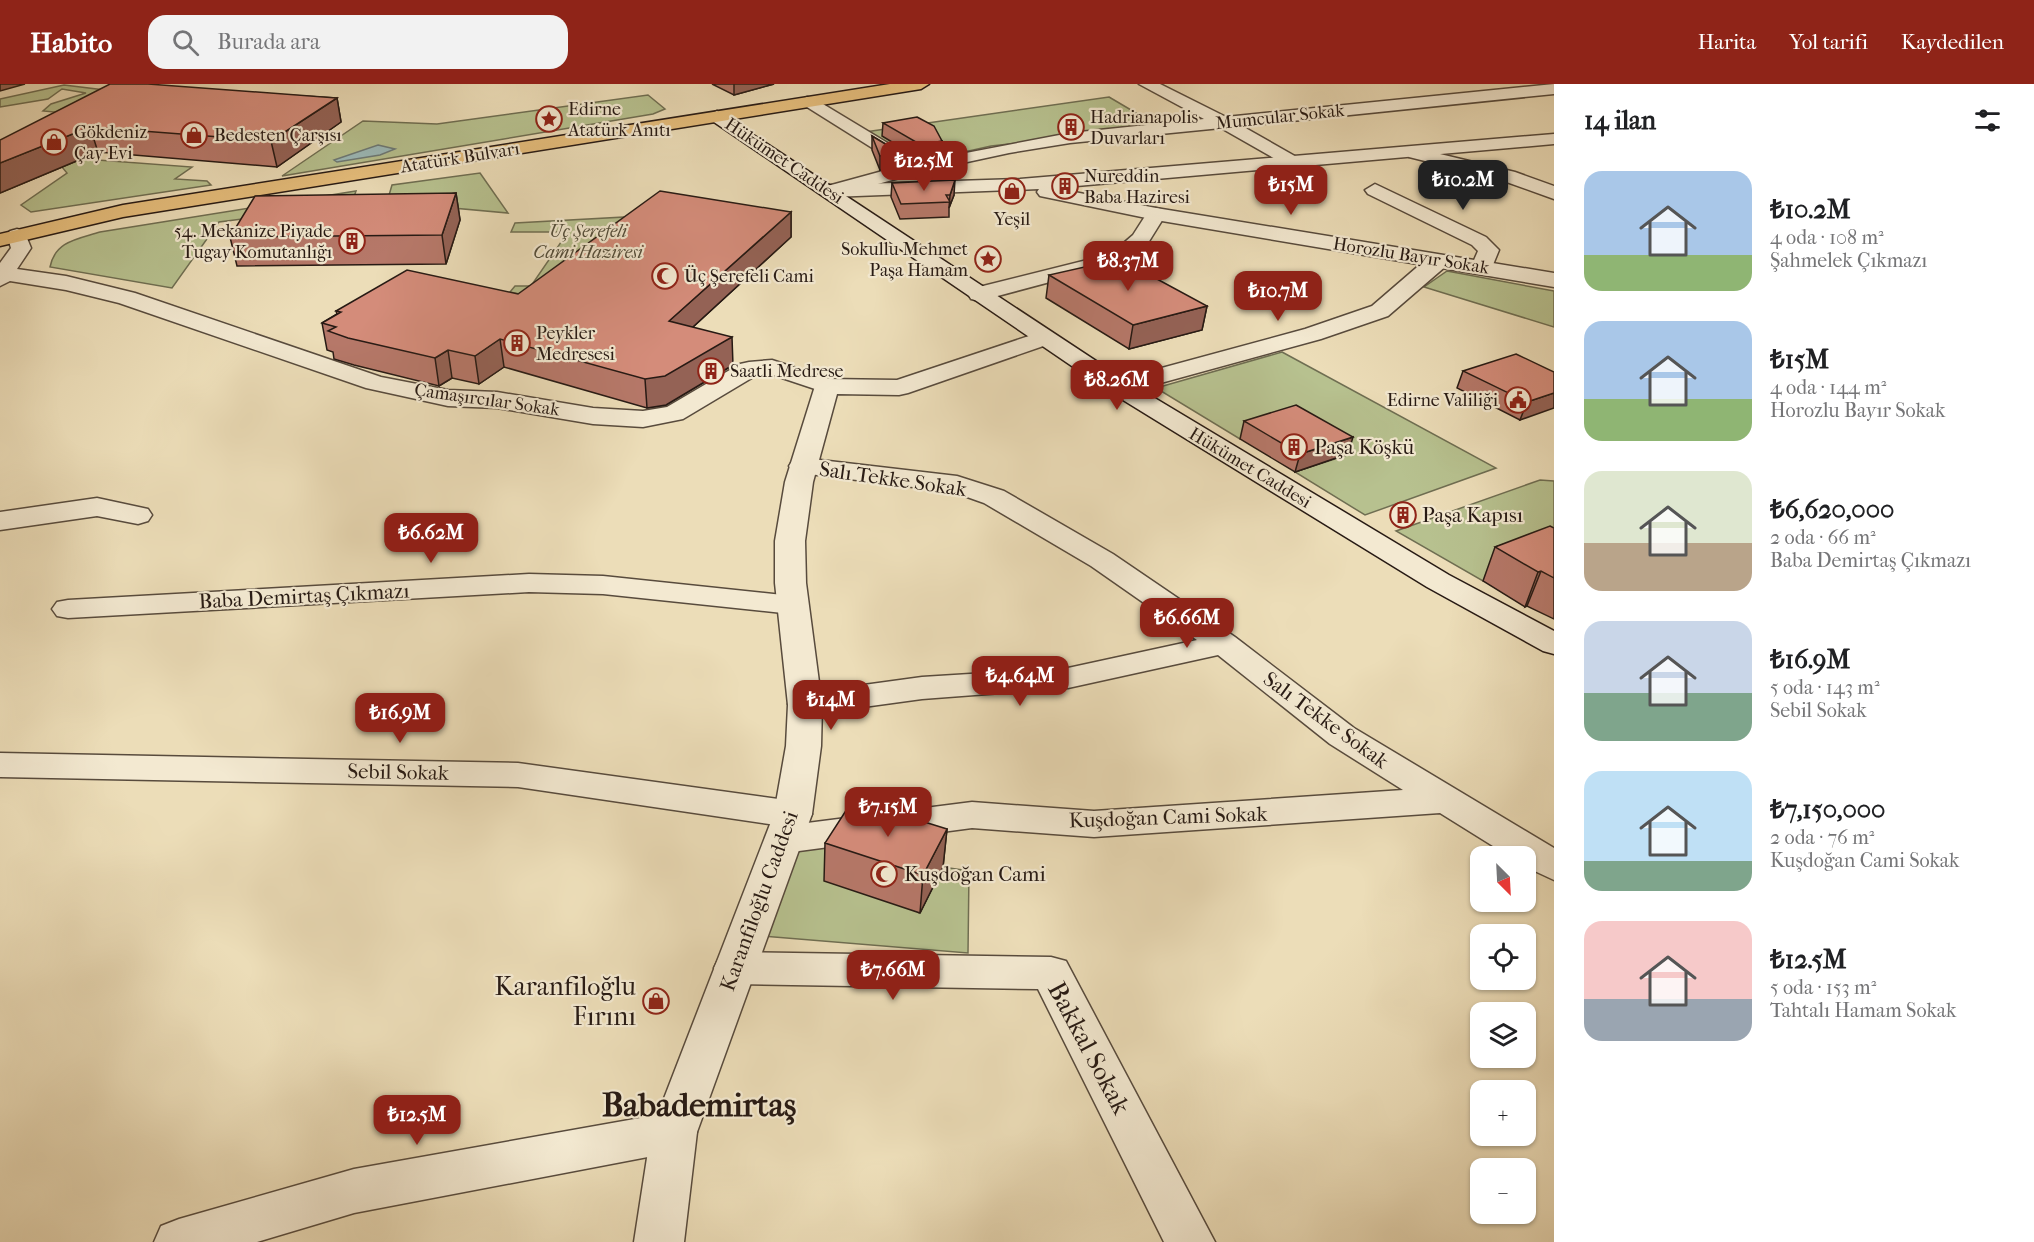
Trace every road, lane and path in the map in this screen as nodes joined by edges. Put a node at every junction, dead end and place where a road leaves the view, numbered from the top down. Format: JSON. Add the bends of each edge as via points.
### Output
{"nodes":[{"id":1,"x":871,"y":84,"type":"edge"},
{"id":2,"x":921,"y":84,"type":"edge"},
{"id":3,"x":1147,"y":84,"type":"edge"},
{"id":4,"x":900,"y":85,"type":"edge"},
{"id":5,"x":1554,"y":89,"type":"edge"},
{"id":6,"x":807,"y":102,"type":"junction"},
{"id":7,"x":712,"y":113,"type":"junction"},
{"id":8,"x":1227,"y":123,"type":"junction"},
{"id":9,"x":1554,"y":139,"type":"edge"},
{"id":10,"x":1415,"y":153,"type":"junction"},
{"id":11,"x":1293,"y":163,"type":"junction"},
{"id":12,"x":915,"y":166,"type":"junction"},
{"id":13,"x":1020,"y":185,"type":"junction"},
{"id":14,"x":1375,"y":190,"type":"dead end"},
{"id":15,"x":831,"y":191,"type":"junction"},
{"id":16,"x":1554,"y":192,"type":"edge"},
{"id":17,"x":1156,"y":214,"type":"junction"},
{"id":18,"x":4,"y":230,"type":"edge"},
{"id":19,"x":1438,"y":261,"type":"junction"},
{"id":20,"x":1482,"y":267,"type":"junction"},
{"id":21,"x":1,"y":275,"type":"edge"},
{"id":22,"x":1554,"y":280,"type":"edge"},
{"id":23,"x":979,"y":294,"type":"junction"},
{"id":24,"x":1044,"y":338,"type":"junction"},
{"id":25,"x":827,"y":386,"type":"junction"},
{"id":26,"x":1119,"y":387,"type":"junction"},
{"id":27,"x":803,"y":466,"type":"junction"},
{"id":28,"x":138,"y":515,"type":"dead end"},
{"id":29,"x":4,"y":527,"type":"edge"},
{"id":30,"x":792,"y":605,"type":"junction"},
{"id":31,"x":68,"y":609,"type":"dead end"},
{"id":32,"x":1224,"y":644,"type":"junction"},
{"id":33,"x":1554,"y":644,"type":"edge"},
{"id":34,"x":805,"y":704,"type":"junction"},
{"id":35,"x":0,"y":765,"type":"edge"},
{"id":36,"x":1444,"y":800,"type":"junction"},
{"id":37,"x":789,"y":826,"type":"junction"},
{"id":38,"x":1554,"y":866,"type":"edge"},
{"id":39,"x":735,"y":969,"type":"junction"},
{"id":40,"x":674,"y":1132,"type":"junction"},
{"id":41,"x":179,"y":1242,"type":"edge"},
{"id":42,"x":659,"y":1242,"type":"edge"},
{"id":43,"x":1190,"y":1242,"type":"edge"}],
"edges":[{"from":1,"to":7,"type":"main road","name":"Atatürk Bulvarı"},
{"from":2,"to":4,"type":"main road","name":"Atatürk Bulvarı"},
{"from":3,"to":8,"type":"street"},
{"from":4,"to":6,"type":"main road","name":"Atatürk Bulvarı"},
{"from":5,"to":8,"type":"street","name":"Mumcular Sokak"},
{"from":6,"to":7,"type":"main road","name":"Atatürk Bulvarı"},
{"from":6,"to":12,"type":"street"},
{"from":7,"to":15,"type":"street","name":"Hükümet Caddesi"},
{"from":7,"to":18,"type":"main road","name":"Atatürk Bulvarı"},
{"from":8,"to":11,"type":"street"},
{"from":8,"to":12,"type":"street","name":"Mumcular Sokak","via":[[1070,138]]},
{"from":9,"to":10,"type":"street"},
{"from":10,"to":11,"type":"street"},
{"from":10,"to":16,"type":"street"},
{"from":11,"to":13,"type":"street"},
{"from":12,"to":15,"type":"street","name":"Mumcular Sokak"},
{"from":13,"to":15,"type":"street"},
{"from":13,"to":17,"type":"street","name":"Horozlu Bayır Sokak"},
{"from":14,"to":20,"type":"street","via":[[1479,240],[1489,250]]},
{"from":15,"to":23,"type":"street","name":"Hükümet Caddesi"},
{"from":17,"to":19,"type":"street","name":"Horozlu Bayır Sokak"},
{"from":17,"to":23,"type":"street","via":[[1141,239],[1118,258]]},
{"from":18,"to":21,"type":"street","name":"Çamaşırcılar Sokak","via":[[21,248]]},
{"from":19,"to":20,"type":"street","name":"Horozlu Bayır Sokak"},
{"from":19,"to":26,"type":"street","via":[[1380,311],[1313,334]]},
{"from":20,"to":22,"type":"street","name":"Horozlu Bayır Sokak"},
{"from":21,"to":25,"type":"street","name":"Çamaşırcılar Sokak","via":[[66,283],[127,298],[375,382],[448,398],[496,400],[593,416],[643,419],[674,414],[749,369],[772,367]]},
{"from":23,"to":24,"type":"street","name":"Hükümet Caddesi"},
{"from":24,"to":25,"type":"street","via":[[899,388]]},
{"from":24,"to":26,"type":"street","name":"Hükümet Caddesi"},
{"from":25,"to":27,"type":"street","name":"Karanfiloğlu Caddesi"},
{"from":26,"to":33,"type":"street","name":"Hükümet Caddesi","via":[[1438,581]]},
{"from":27,"to":30,"type":"street","name":"Karanfiloğlu Caddesi","via":[[790,541]]},
{"from":27,"to":32,"type":"street","name":"Salı Tekke Sokak","via":[[957,484],[994,497],[1102,560]]},
{"from":28,"to":29,"type":"street","via":[[97,507]]},
{"from":30,"to":31,"type":"street","name":"Baba Demirtaş Çıkmazı","via":[[603,585],[529,583]]},
{"from":30,"to":34,"type":"street","name":"Karanfiloğlu Caddesi"},
{"from":32,"to":34,"type":"street","via":[[1068,678],[921,688]]},
{"from":32,"to":36,"type":"street","name":"Salı Tekke Sokak","via":[[1342,736]]},
{"from":34,"to":37,"type":"street","name":"Karanfiloğlu Caddesi","via":[[802,765]]},
{"from":35,"to":37,"type":"street","name":"Sebil Sokak","via":[[518,775]]},
{"from":36,"to":37,"type":"street","name":"Kuşdoğan Cami Sokak","via":[[1094,824],[972,815]]},
{"from":36,"to":38,"type":"street","name":"Salı Tekke Sokak"},
{"from":37,"to":39,"type":"street","name":"Karanfiloğlu Caddesi"},
{"from":39,"to":40,"type":"street","name":"Karanfiloğlu Caddesi"},
{"from":39,"to":43,"type":"street","name":"Bakkal Sokak","via":[[1051,973]]},
{"from":40,"to":41,"type":"street","via":[[354,1191]]},
{"from":40,"to":42,"type":"street","name":"Karanfiloğlu Caddesi"}]}
